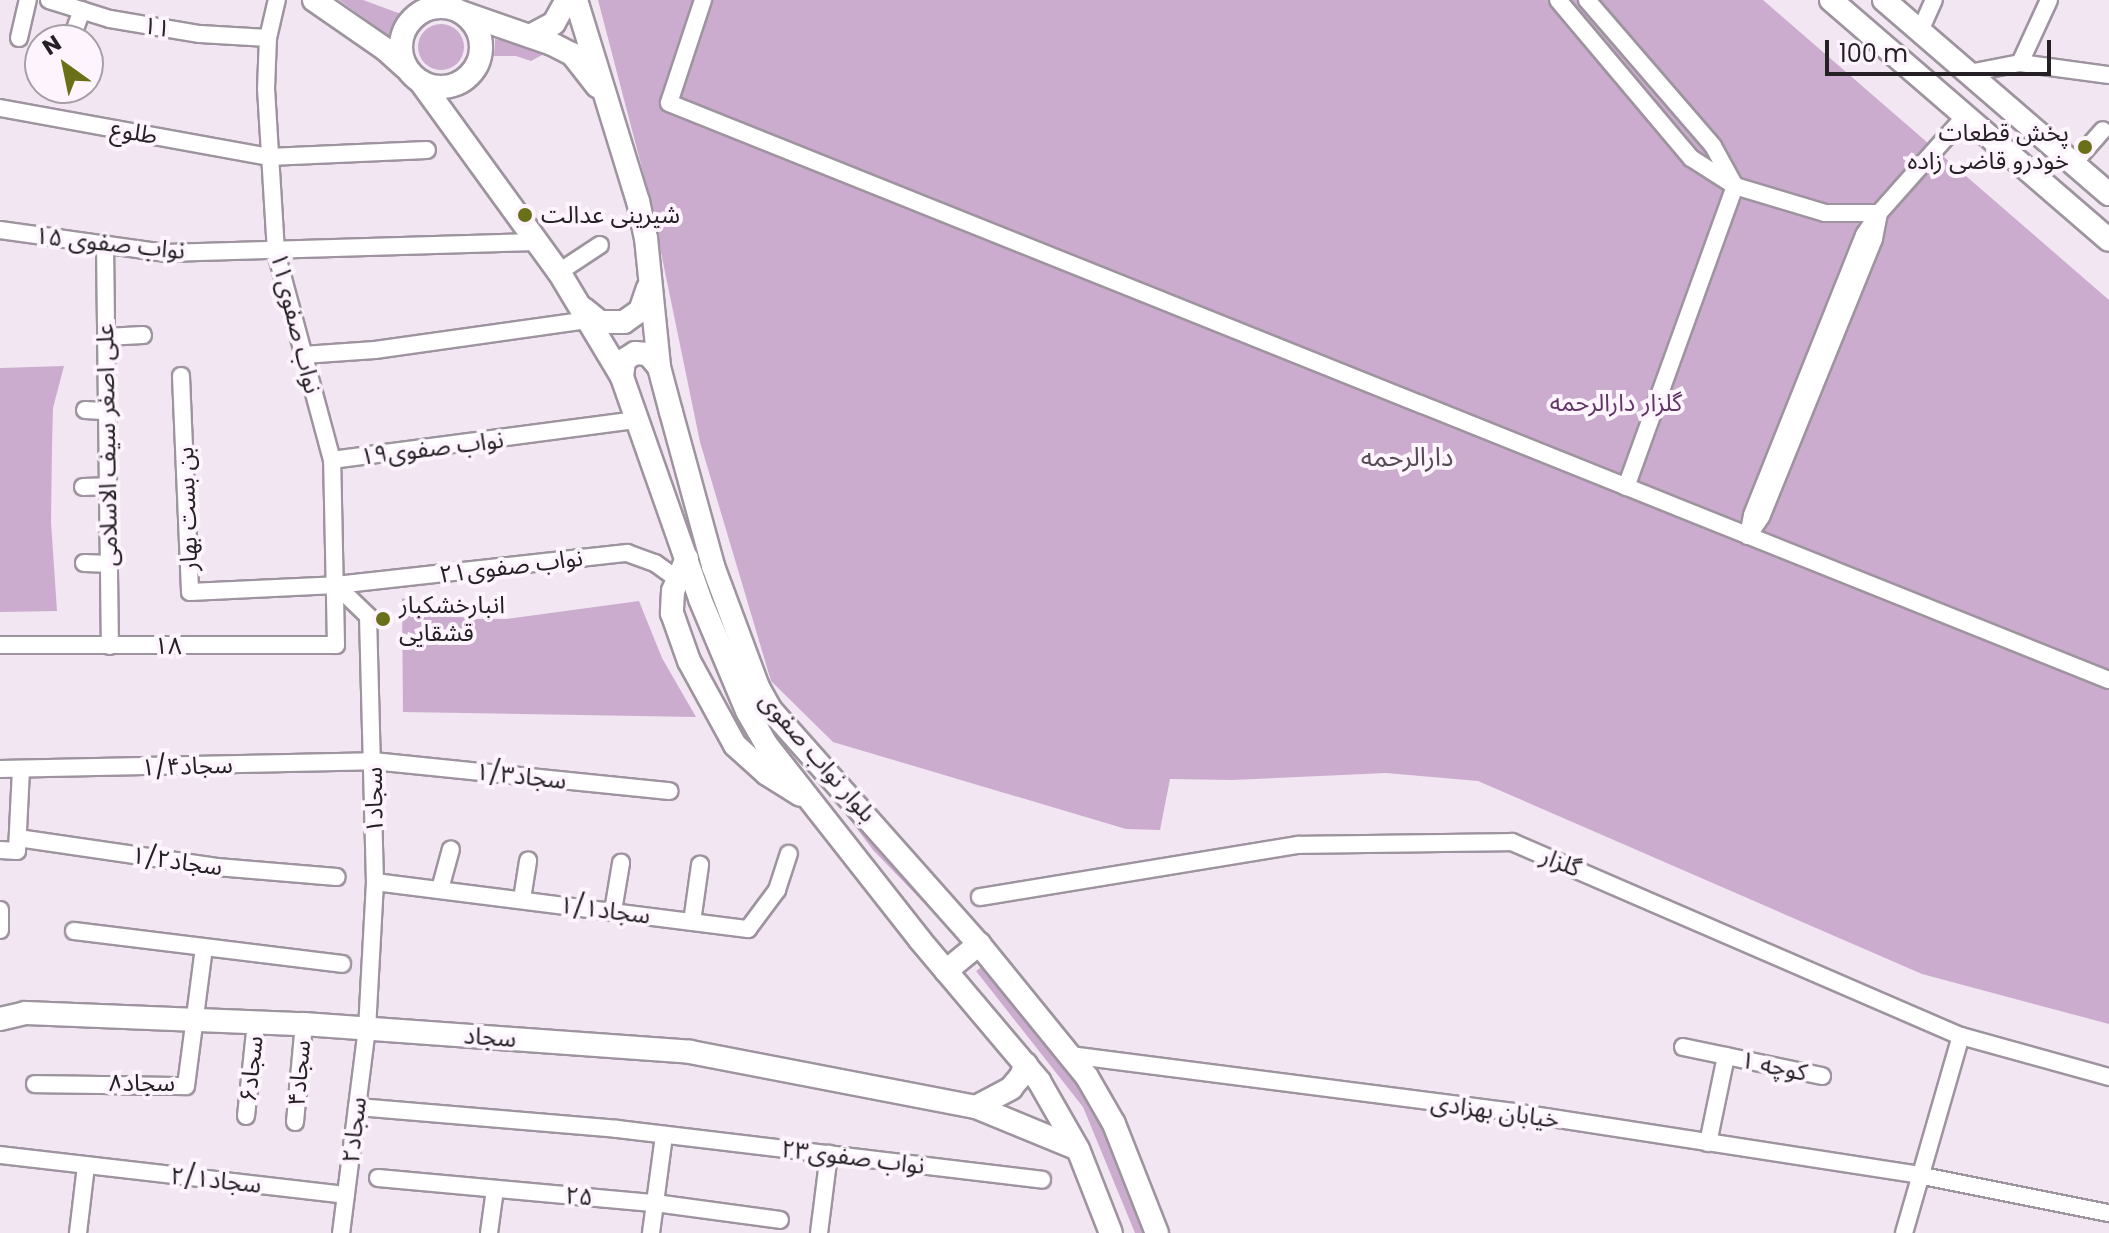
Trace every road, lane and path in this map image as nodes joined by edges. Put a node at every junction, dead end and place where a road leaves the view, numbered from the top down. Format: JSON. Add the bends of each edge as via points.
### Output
{"nodes":[{"id":1,"x":28,"y":0,"type":"edge"},
{"id":2,"x":49,"y":0,"type":"edge"},
{"id":3,"x":277,"y":0,"type":"edge"},
{"id":4,"x":314,"y":0,"type":"edge"},
{"id":5,"x":409,"y":0,"type":"edge"},
{"id":6,"x":567,"y":0,"type":"edge"},
{"id":7,"x":576,"y":0,"type":"edge"},
{"id":8,"x":703,"y":0,"type":"edge"},
{"id":9,"x":1558,"y":0,"type":"edge"},
{"id":10,"x":1587,"y":0,"type":"edge"},
{"id":11,"x":1831,"y":0,"type":"edge"},
{"id":12,"x":1884,"y":0,"type":"edge"},
{"id":13,"x":1934,"y":0,"type":"edge"},
{"id":14,"x":2049,"y":0,"type":"edge"},
{"id":15,"x":465,"y":6,"type":"edge"},
{"id":16,"x":438,"y":7,"type":"junction"},
{"id":17,"x":82,"y":10,"type":"junction"},
{"id":18,"x":77,"y":24,"type":"edge"},
{"id":19,"x":1920,"y":31,"type":"junction"},
{"id":20,"x":530,"y":36,"type":"junction"},
{"id":21,"x":19,"y":38,"type":"dead end"},
{"id":22,"x":268,"y":38,"type":"junction"},
{"id":23,"x":2020,"y":63,"type":"junction"},
{"id":24,"x":1969,"y":73,"type":"junction"},
{"id":25,"x":2109,"y":75,"type":"edge"},
{"id":26,"x":414,"y":76,"type":"junction"},
{"id":27,"x":0,"y":108,"type":"edge"},
{"id":28,"x":613,"y":115,"type":"junction"},
{"id":29,"x":1965,"y":116,"type":"junction"},
{"id":30,"x":2103,"y":130,"type":"dead end"},
{"id":31,"x":427,"y":150,"type":"dead end"},
{"id":32,"x":269,"y":157,"type":"junction"},
{"id":33,"x":2073,"y":164,"type":"junction"},
{"id":34,"x":1735,"y":186,"type":"junction"},
{"id":35,"x":2109,"y":194,"type":"edge"},
{"id":36,"x":1879,"y":213,"type":"junction"},
{"id":37,"x":0,"y":230,"type":"edge"},
{"id":38,"x":646,"y":238,"type":"junction"},
{"id":39,"x":2109,"y":240,"type":"edge"},
{"id":40,"x":537,"y":242,"type":"junction"},
{"id":41,"x":105,"y":244,"type":"junction"},
{"id":42,"x":600,"y":245,"type":"dead end"},
{"id":43,"x":276,"y":252,"type":"junction"},
{"id":44,"x":559,"y":272,"type":"junction"},
{"id":45,"x":585,"y":313,"type":"junction"},
{"id":46,"x":143,"y":335,"type":"dead end"},
{"id":47,"x":106,"y":337,"type":"junction"},
{"id":48,"x":303,"y":355,"type":"junction"},
{"id":49,"x":659,"y":367,"type":"junction"},
{"id":50,"x":181,"y":376,"type":"dead end"},
{"id":51,"x":622,"y":377,"type":"junction"},
{"id":52,"x":85,"y":410,"type":"dead end"},
{"id":53,"x":107,"y":411,"type":"junction"},
{"id":54,"x":636,"y":420,"type":"junction"},
{"id":55,"x":332,"y":460,"type":"junction"},
{"id":56,"x":108,"y":486,"type":"junction"},
{"id":57,"x":83,"y":487,"type":"dead end"},
{"id":58,"x":1626,"y":487,"type":"junction"},
{"id":59,"x":1748,"y":536,"type":"junction"},
{"id":60,"x":687,"y":558,"type":"junction"},
{"id":61,"x":84,"y":563,"type":"dead end"},
{"id":62,"x":109,"y":564,"type":"junction"},
{"id":63,"x":678,"y":580,"type":"junction"},
{"id":64,"x":336,"y":585,"type":"junction"},
{"id":65,"x":0,"y":645,"type":"edge"},
{"id":66,"x":336,"y":645,"type":"joint"},
{"id":67,"x":110,"y":646,"type":"junction"},
{"id":68,"x":2109,"y":680,"type":"edge"},
{"id":69,"x":373,"y":761,"type":"junction"},
{"id":70,"x":0,"y":769,"type":"edge"},
{"id":71,"x":21,"y":770,"type":"junction"},
{"id":72,"x":669,"y":791,"type":"dead end"},
{"id":73,"x":813,"y":803,"type":"junction"},
{"id":74,"x":11,"y":846,"type":"edge"},
{"id":75,"x":451,"y":849,"type":"dead end"},
{"id":76,"x":789,"y":854,"type":"dead end"},
{"id":77,"x":528,"y":860,"type":"dead end"},
{"id":78,"x":621,"y":863,"type":"dead end"},
{"id":79,"x":700,"y":865,"type":"dead end"},
{"id":80,"x":337,"y":877,"type":"dead end"},
{"id":81,"x":375,"y":882,"type":"junction"},
{"id":82,"x":440,"y":889,"type":"junction"},
{"id":83,"x":980,"y":897,"type":"dead end"},
{"id":84,"x":522,"y":899,"type":"junction"},
{"id":85,"x":0,"y":910,"type":"edge"},
{"id":86,"x":613,"y":911,"type":"junction"},
{"id":87,"x":692,"y":922,"type":"junction"},
{"id":88,"x":0,"y":930,"type":"edge"},
{"id":89,"x":74,"y":931,"type":"dead end"},
{"id":90,"x":979,"y":944,"type":"junction"},
{"id":91,"x":204,"y":947,"type":"junction"},
{"id":92,"x":342,"y":964,"type":"dead end"},
{"id":93,"x":946,"y":971,"type":"junction"},
{"id":94,"x":0,"y":1019,"type":"edge"},
{"id":95,"x":195,"y":1020,"type":"junction"},
{"id":96,"x":256,"y":1022,"type":"junction"},
{"id":97,"x":304,"y":1024,"type":"junction"},
{"id":98,"x":367,"y":1028,"type":"junction"},
{"id":99,"x":1961,"y":1036,"type":"junction"},
{"id":100,"x":1683,"y":1047,"type":"dead end"},
{"id":101,"x":1070,"y":1055,"type":"junction"},
{"id":102,"x":1726,"y":1056,"type":"junction"},
{"id":103,"x":1026,"y":1064,"type":"junction"},
{"id":104,"x":1822,"y":1076,"type":"dead end"},
{"id":105,"x":2109,"y":1077,"type":"edge"},
{"id":106,"x":35,"y":1084,"type":"dead end"},
{"id":107,"x":357,"y":1107,"type":"junction"},
{"id":108,"x":976,"y":1107,"type":"junction"},
{"id":109,"x":246,"y":1116,"type":"dead end"},
{"id":110,"x":295,"y":1122,"type":"dead end"},
{"id":111,"x":664,"y":1135,"type":"junction"},
{"id":112,"x":1708,"y":1143,"type":"junction"},
{"id":113,"x":1078,"y":1149,"type":"junction"},
{"id":114,"x":829,"y":1154,"type":"junction"},
{"id":115,"x":0,"y":1155,"type":"edge"},
{"id":116,"x":86,"y":1166,"type":"junction"},
{"id":117,"x":1918,"y":1175,"type":"junction"},
{"id":118,"x":378,"y":1178,"type":"dead end"},
{"id":119,"x":1042,"y":1180,"type":"dead end"},
{"id":120,"x":495,"y":1189,"type":"junction"},
{"id":121,"x":346,"y":1195,"type":"junction"},
{"id":122,"x":655,"y":1203,"type":"junction"},
{"id":123,"x":2109,"y":1213,"type":"edge"},
{"id":124,"x":780,"y":1220,"type":"dead end"},
{"id":125,"x":78,"y":1233,"type":"edge"},
{"id":126,"x":341,"y":1233,"type":"edge"},
{"id":127,"x":489,"y":1233,"type":"edge"},
{"id":128,"x":651,"y":1233,"type":"edge"},
{"id":129,"x":819,"y":1233,"type":"edge"},
{"id":130,"x":1111,"y":1233,"type":"edge"},
{"id":131,"x":1157,"y":1233,"type":"edge"},
{"id":132,"x":1904,"y":1233,"type":"edge"}],
"edges":[{"from":1,"to":21,"type":"street"},
{"from":2,"to":17,"type":"street","name":"۱۱"},
{"from":3,"to":22,"type":"street","name":"۱۱نواب صفوی"},
{"from":4,"to":26,"type":"main road"},
{"from":5,"to":16,"type":"main road"},
{"from":6,"to":20,"type":"main road","via":[[554,23]]},
{"from":7,"to":28,"type":"main road"},
{"from":8,"to":58,"type":"street","via":[[669,103]]},
{"from":9,"to":34,"type":"street","via":[[1691,158]]},
{"from":10,"to":34,"type":"street","via":[[1713,146]]},
{"from":11,"to":29,"type":"main road"},
{"from":12,"to":19,"type":"main road"},
{"from":13,"to":19,"type":"street"},
{"from":14,"to":23,"type":"street"},
{"from":15,"to":16,"type":"main road"},
{"from":15,"to":20,"type":"main road"},
{"from":15,"to":26,"type":"main road","via":[[478,32],[480,57],[475,68],[456,84],[431,86]]},
{"from":16,"to":26,"type":"main road","via":[[416,16],[403,36],[401,48]]},
{"from":17,"to":18,"type":"street"},
{"from":17,"to":22,"type":"street","name":"۱۱","via":[[200,34]]},
{"from":19,"to":24,"type":"main road"},
{"from":20,"to":28,"type":"main road","via":[[572,54]]},
{"from":22,"to":32,"type":"street","name":"۱۱نواب صفوی"},
{"from":23,"to":24,"type":"street"},
{"from":23,"to":25,"type":"street"},
{"from":24,"to":33,"type":"main road"},
{"from":26,"to":40,"type":"main road","name":"بلوار نواب صفوی"},
{"from":27,"to":32,"type":"street","name":"طلوع"},
{"from":28,"to":38,"type":"main road","name":"بلوار نواب صفوی"},
{"from":29,"to":36,"type":"street"},
{"from":29,"to":39,"type":"main road"},
{"from":30,"to":33,"type":"street"},
{"from":31,"to":32,"type":"street","name":"طلوع"},
{"from":32,"to":43,"type":"street","name":"۱۱نواب صفوی"},
{"from":33,"to":35,"type":"main road"},
{"from":34,"to":36,"type":"street","via":[[1825,213]]},
{"from":34,"to":58,"type":"street"},
{"from":36,"to":59,"type":"street","via":[[1858,249]]},
{"from":37,"to":41,"type":"street","name":"نواب صفوی ۱۵"},
{"from":38,"to":45,"type":"main road","via":[[647,295],[640,311],[624,322],[607,324]]},
{"from":38,"to":49,"type":"main road","name":"بلوار نواب صفوی"},
{"from":40,"to":43,"type":"street","name":"نواب صفوی ۱۵"},
{"from":40,"to":44,"type":"main road","name":"بلوار نواب صفوی"},
{"from":41,"to":43,"type":"street","name":"نواب صفوی ۱۵","via":[[166,253]]},
{"from":41,"to":47,"type":"street","name":"علی اصغر سیف الاسلامی"},
{"from":42,"to":44,"type":"street"},
{"from":43,"to":48,"type":"street","name":"۱۱نواب صفوی"},
{"from":44,"to":45,"type":"main road","name":"بلوار نواب صفوی"},
{"from":45,"to":48,"type":"street","via":[[477,336]]},
{"from":45,"to":51,"type":"main road","name":"بلوار نواب صفوی"},
{"from":46,"to":47,"type":"street"},
{"from":47,"to":53,"type":"street","name":"علی اصغر سیف الاسلامی"},
{"from":48,"to":55,"type":"street","name":"۱۱نواب صفوی"},
{"from":49,"to":51,"type":"main road","via":[[648,354],[635,353],[624,360]]},
{"from":49,"to":90,"type":"main road","name":"بلوار نواب صفوی","via":[[713,566],[770,709]]},
{"from":50,"to":64,"type":"street","name":"بن بست بهار","via":[[190,592]]},
{"from":51,"to":54,"type":"main road","name":"بلوار نواب صفوی"},
{"from":52,"to":53,"type":"street"},
{"from":53,"to":56,"type":"street","name":"علی اصغر سیف الاسلامی"},
{"from":54,"to":55,"type":"street","name":"۱۹نواب صفوی"},
{"from":54,"to":60,"type":"main road","name":"بلوار نواب صفوی"},
{"from":55,"to":64,"type":"street","name":"۱۱نواب صفوی"},
{"from":56,"to":57,"type":"street"},
{"from":56,"to":62,"type":"street","name":"علی اصغر سیف الاسلامی"},
{"from":58,"to":59,"type":"street"},
{"from":59,"to":68,"type":"street"},
{"from":60,"to":63,"type":"main road"},
{"from":60,"to":73,"type":"main road","name":"بلوار نواب صفوی","via":[[747,711]]},
{"from":61,"to":62,"type":"street"},
{"from":62,"to":67,"type":"street","name":"علی اصغر سیف الاسلامی"},
{"from":63,"to":64,"type":"street","name":"۲۱نواب صفوی","via":[[655,563],[627,553]]},
{"from":63,"to":73,"type":"main road","via":[[672,613],[689,661],[735,745],[767,774]]},
{"from":64,"to":66,"type":"street","name":"۱۱نواب صفوی"},
{"from":64,"to":69,"type":"street","name":"۱سجاد","via":[[368,616]]},
{"from":65,"to":67,"type":"street","name":"۱۸"},
{"from":66,"to":67,"type":"street","name":"۱۸"},
{"from":69,"to":71,"type":"street","name":"۱/۴سجاد"},
{"from":69,"to":72,"type":"street","name":"۱/۳سجاد"},
{"from":69,"to":81,"type":"street","name":"۱سجاد"},
{"from":70,"to":71,"type":"street","name":"۱/۴سجاد"},
{"from":71,"to":74,"type":"street"},
{"from":73,"to":93,"type":"main road","name":"بلوار نواب صفوی"},
{"from":74,"to":80,"type":"street","name":"۱/۲سجاد"},
{"from":75,"to":82,"type":"street"},
{"from":76,"to":87,"type":"street","name":"۱/۱سجاد","via":[[777,890],[748,929]]},
{"from":77,"to":84,"type":"street"},
{"from":78,"to":86,"type":"street"},
{"from":79,"to":87,"type":"street"},
{"from":81,"to":82,"type":"street","name":"۱/۱سجاد"},
{"from":81,"to":98,"type":"street","name":"۱سجاد"},
{"from":82,"to":84,"type":"street","name":"۱/۱سجاد"},
{"from":83,"to":99,"type":"street","name":"گلزار","via":[[1298,845],[1512,842]]},
{"from":84,"to":86,"type":"street","name":"۱/۱سجاد"},
{"from":85,"to":88,"type":"street"},
{"from":86,"to":87,"type":"street","name":"۱/۱سجاد"},
{"from":89,"to":91,"type":"street"},
{"from":90,"to":93,"type":"main road"},
{"from":90,"to":101,"type":"main road","name":"بلوار نواب صفوی"},
{"from":91,"to":92,"type":"street"},
{"from":91,"to":95,"type":"street"},
{"from":93,"to":103,"type":"main road","name":"بلوار نواب صفوی"},
{"from":94,"to":95,"type":"main road","name":"سجاد","via":[[25,1013]]},
{"from":95,"to":96,"type":"main road","name":"سجاد"},
{"from":95,"to":106,"type":"street","name":"۸سجاد","via":[[186,1086]]},
{"from":96,"to":97,"type":"main road","name":"سجاد"},
{"from":96,"to":109,"type":"street","name":"۶سجاد"},
{"from":97,"to":98,"type":"main road","name":"سجاد"},
{"from":97,"to":110,"type":"street","name":"۴سجاد"},
{"from":98,"to":107,"type":"street","name":"۲سجاد"},
{"from":98,"to":108,"type":"main road","name":"سجاد","via":[[690,1052]]},
{"from":99,"to":105,"type":"street","name":"گلزار"},
{"from":99,"to":117,"type":"street"},
{"from":100,"to":102,"type":"street","name":"کوچه ۱"},
{"from":101,"to":112,"type":"street","name":"خیابان بهزادی","via":[[1513,1112]]},
{"from":101,"to":131,"type":"main road","name":"بلوار نواب صفوی","via":[[1114,1124]]},
{"from":102,"to":104,"type":"street","name":"کوچه ۱"},
{"from":102,"to":112,"type":"street","name":"کوچه ۱"},
{"from":103,"to":108,"type":"main road","via":[[1011,1088]]},
{"from":103,"to":113,"type":"main road","name":"بلوار نواب صفوی"},
{"from":107,"to":111,"type":"street","name":"۲۳نواب صفوی"},
{"from":107,"to":121,"type":"street","name":"۲سجاد"},
{"from":108,"to":113,"type":"main road","name":"سجاد"},
{"from":111,"to":114,"type":"street","name":"۲۳نواب صفوی"},
{"from":111,"to":122,"type":"street"},
{"from":112,"to":117,"type":"street","name":"خیابان بهزادی"},
{"from":113,"to":130,"type":"main road","name":"بلوار نواب صفوی"},
{"from":114,"to":119,"type":"street","name":"۲۳نواب صفوی"},
{"from":114,"to":129,"type":"street"},
{"from":115,"to":116,"type":"street","name":"۲/۱سجاد"},
{"from":116,"to":121,"type":"street","name":"۲/۱سجاد"},
{"from":116,"to":125,"type":"street"},
{"from":117,"to":123,"type":"street","name":"خیابان بهزادی"},
{"from":117,"to":132,"type":"street"},
{"from":118,"to":120,"type":"street","name":"۲۵"},
{"from":120,"to":122,"type":"street","name":"۲۵"},
{"from":120,"to":127,"type":"street"},
{"from":121,"to":126,"type":"street","name":"۲سجاد"},
{"from":122,"to":124,"type":"street","name":"۲۵"},
{"from":122,"to":128,"type":"street"}]}
